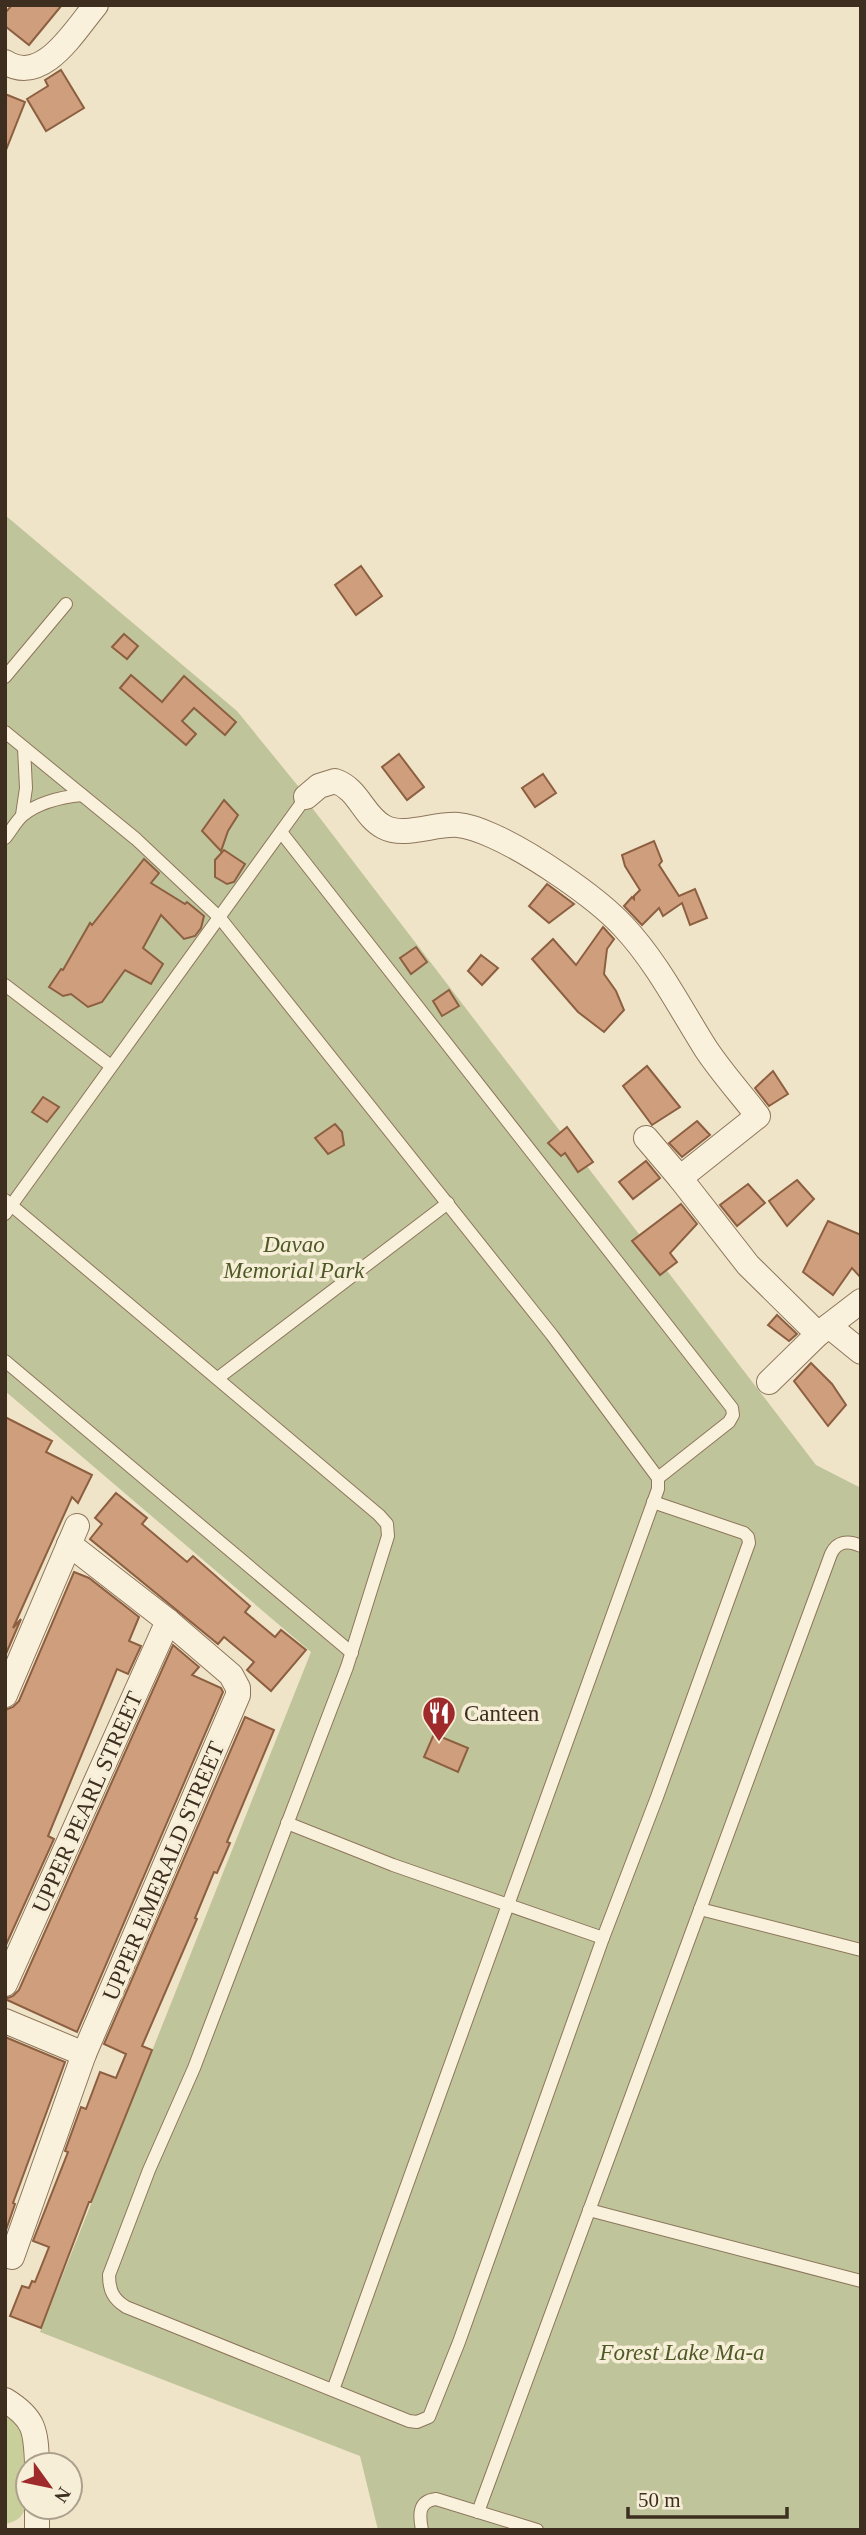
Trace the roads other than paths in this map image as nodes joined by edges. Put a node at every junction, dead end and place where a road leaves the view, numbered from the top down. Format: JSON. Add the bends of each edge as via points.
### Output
{"nodes":[{"id":1,"x":96,"y":5,"type":"edge"},
{"id":2,"x":5,"y":62,"type":"edge"},
{"id":3,"x":66,"y":604,"type":"dead end"},
{"id":4,"x":5,"y":677,"type":"edge"},
{"id":5,"x":5,"y":732,"type":"edge"},
{"id":6,"x":24,"y":748,"type":"junction"},
{"id":7,"x":82,"y":795,"type":"junction"},
{"id":8,"x":306,"y":797,"type":"joint"},
{"id":9,"x":22,"y":816,"type":"junction"},
{"id":10,"x":281,"y":832,"type":"junction"},
{"id":11,"x":5,"y":838,"type":"edge"},
{"id":12,"x":220,"y":918,"type":"junction"},
{"id":13,"x":5,"y":985,"type":"edge"},
{"id":14,"x":111,"y":1066,"type":"junction"},
{"id":15,"x":646,"y":1138,"type":"dead end"},
{"id":16,"x":680,"y":1178,"type":"junction"},
{"id":17,"x":448,"y":1203,"type":"junction"},
{"id":18,"x":7,"y":1206,"type":"edge"},
{"id":19,"x":861,"y":1301,"type":"edge"},
{"id":20,"x":823,"y":1330,"type":"junction"},
{"id":21,"x":861,"y":1352,"type":"edge"},
{"id":22,"x":5,"y":1361,"type":"edge"},
{"id":23,"x":218,"y":1378,"type":"junction"},
{"id":24,"x":769,"y":1382,"type":"dead end"},
{"id":25,"x":658,"y":1478,"type":"junction"},
{"id":26,"x":653,"y":1502,"type":"junction"},
{"id":27,"x":861,"y":1546,"type":"edge"},
{"id":28,"x":168,"y":1621,"type":"junction"},
{"id":29,"x":352,"y":1653,"type":"junction"},
{"id":30,"x":5,"y":1695,"type":"edge"},
{"id":31,"x":287,"y":1823,"type":"junction"},
{"id":32,"x":507,"y":1906,"type":"junction"},
{"id":33,"x":700,"y":1909,"type":"junction"},
{"id":34,"x":603,"y":1938,"type":"junction"},
{"id":35,"x":861,"y":1950,"type":"edge"},
{"id":36,"x":5,"y":1984,"type":"edge"},
{"id":37,"x":5,"y":2021,"type":"edge"},
{"id":38,"x":84,"y":2054,"type":"junction"},
{"id":39,"x":589,"y":2210,"type":"junction"},
{"id":40,"x":9,"y":2256,"type":"edge"},
{"id":41,"x":861,"y":2281,"type":"edge"},
{"id":42,"x":332,"y":2390,"type":"junction"},
{"id":43,"x":5,"y":2400,"type":"edge"},
{"id":44,"x":36,"y":2451,"type":"edge"},
{"id":45,"x":478,"y":2512,"type":"junction"},
{"id":46,"x":422,"y":2530,"type":"edge"},
{"id":47,"x":537,"y":2530,"type":"edge"}],
"edges":[{"from":1,"to":2,"type":"street","via":[[38,66],[25,69]]},
{"from":3,"to":4,"type":"lane"},
{"from":5,"to":6,"type":"lane"},
{"from":6,"to":7,"type":"lane"},
{"from":6,"to":9,"type":"lane"},
{"from":7,"to":9,"type":"lane","via":[[57,799]]},
{"from":7,"to":12,"type":"lane"},
{"from":8,"to":10,"type":"lane"},
{"from":8,"to":16,"type":"street","via":[[335,780],[353,791],[385,828],[458,825],[494,836],[572,885],[625,928],[758,1116]]},
{"from":9,"to":11,"type":"lane"},
{"from":10,"to":12,"type":"lane"},
{"from":10,"to":25,"type":"lane","via":[[732,1408],[729,1422]]},
{"from":12,"to":14,"type":"lane"},
{"from":12,"to":17,"type":"lane"},
{"from":13,"to":14,"type":"lane"},
{"from":14,"to":18,"type":"lane"},
{"from":15,"to":16,"type":"street"},
{"from":16,"to":20,"type":"street","via":[[748,1265]]},
{"from":17,"to":23,"type":"lane"},
{"from":17,"to":25,"type":"lane"},
{"from":18,"to":23,"type":"lane"},
{"from":19,"to":20,"type":"street"},
{"from":20,"to":21,"type":"street"},
{"from":20,"to":24,"type":"street"},
{"from":22,"to":29,"type":"lane"},
{"from":23,"to":29,"type":"lane","via":[[387,1524],[382,1563]]},
{"from":25,"to":26,"type":"lane"},
{"from":26,"to":32,"type":"lane"},
{"from":26,"to":34,"type":"lane","via":[[744,1533],[749,1542]]},
{"from":27,"to":33,"type":"lane","via":[[848,1542],[834,1547]]},
{"from":28,"to":30,"type":"street","via":[[73,1535]]},
{"from":28,"to":36,"type":"street","name":"UPPER PEARL STREET"},
{"from":28,"to":38,"type":"street","name":"UPPER EMERALD STREET","via":[[231,1675],[238,1688],[236,1703]]},
{"from":29,"to":31,"type":"lane"},
{"from":31,"to":32,"type":"lane"},
{"from":31,"to":42,"type":"lane","via":[[109,2284],[117,2301],[126,2307]]},
{"from":32,"to":34,"type":"lane"},
{"from":32,"to":42,"type":"lane"},
{"from":33,"to":35,"type":"lane"},
{"from":33,"to":39,"type":"lane"},
{"from":34,"to":42,"type":"lane","via":[[433,2410],[424,2420],[409,2421]]},
{"from":37,"to":38,"type":"street"},
{"from":38,"to":40,"type":"street","name":"UPPER EMERALD STREET"},
{"from":39,"to":41,"type":"lane"},
{"from":39,"to":45,"type":"lane"},
{"from":43,"to":44,"type":"street","via":[[31,2421]]},
{"from":45,"to":46,"type":"lane","via":[[429,2500],[420,2509]]},
{"from":45,"to":47,"type":"lane"}]}
